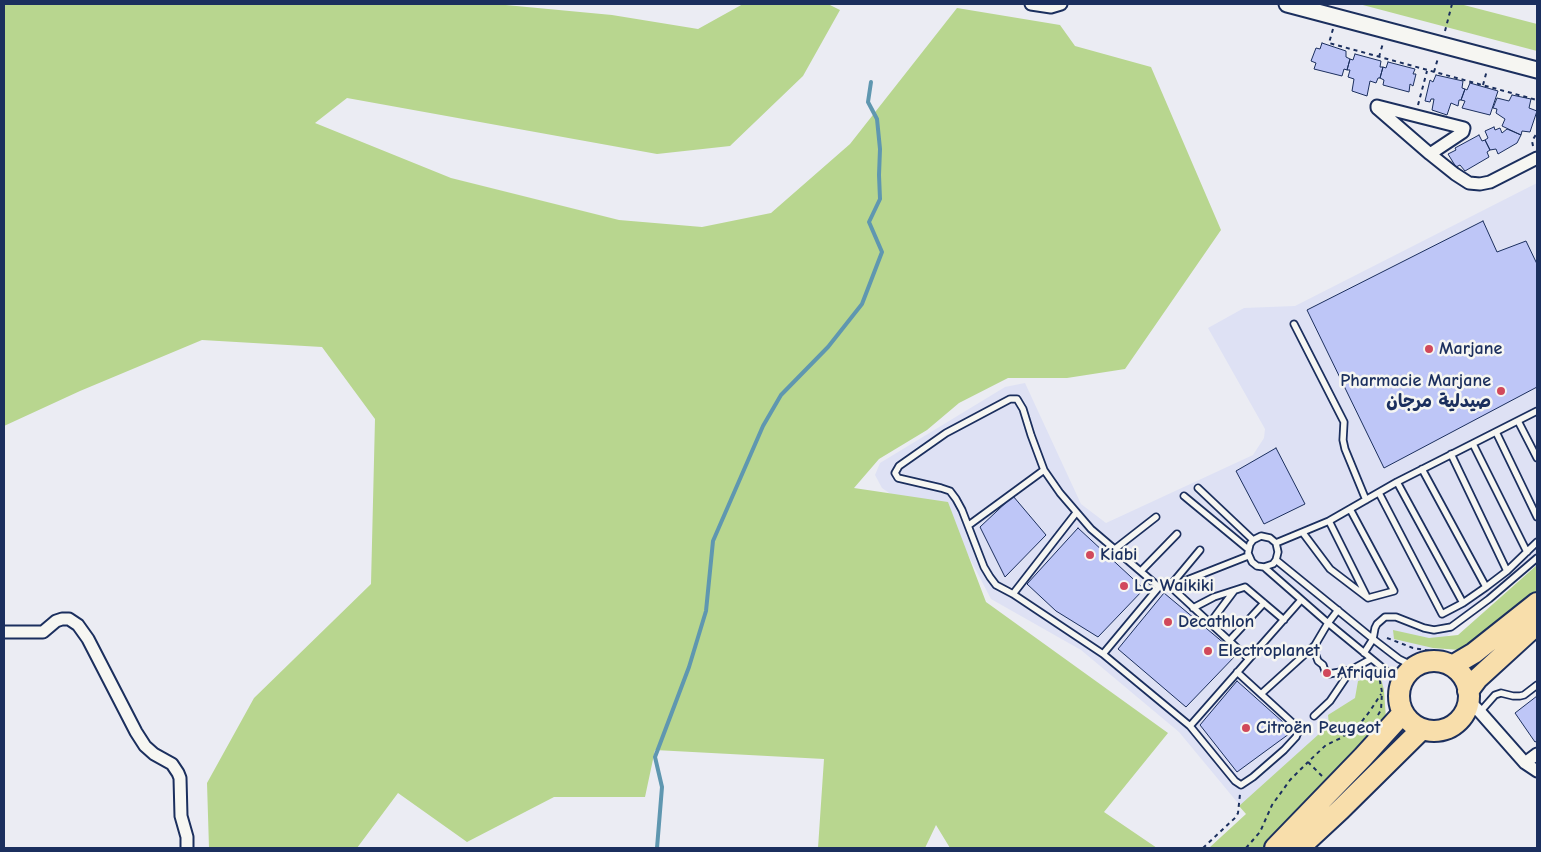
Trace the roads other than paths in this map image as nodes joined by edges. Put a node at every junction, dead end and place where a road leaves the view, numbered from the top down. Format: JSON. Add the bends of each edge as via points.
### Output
{"nodes":[{"id":1,"x":1031,"y":4,"type":"edge"},
{"id":2,"x":1061,"y":4,"type":"edge"},
{"id":3,"x":1287,"y":4,"type":"edge"},
{"id":4,"x":1537,"y":70,"type":"edge"},
{"id":5,"x":1430,"y":154,"type":"junction"},
{"id":6,"x":1537,"y":158,"type":"edge"},
{"id":7,"x":1294,"y":324,"type":"dead end"},
{"id":8,"x":1537,"y":411,"type":"edge"},
{"id":9,"x":1518,"y":421,"type":"junction"},
{"id":10,"x":1496,"y":432,"type":"junction"},
{"id":11,"x":1473,"y":444,"type":"junction"},
{"id":12,"x":1451,"y":454,"type":"junction"},
{"id":13,"x":1537,"y":458,"type":"edge"},
{"id":14,"x":1422,"y":469,"type":"junction"},
{"id":15,"x":1044,"y":470,"type":"junction"},
{"id":16,"x":1397,"y":482,"type":"junction"},
{"id":17,"x":1198,"y":488,"type":"dead end"},
{"id":18,"x":1379,"y":493,"type":"junction"},
{"id":19,"x":1184,"y":496,"type":"dead end"},
{"id":20,"x":1366,"y":500,"type":"junction"},
{"id":21,"x":1350,"y":509,"type":"junction"},
{"id":22,"x":1076,"y":513,"type":"junction"},
{"id":23,"x":1156,"y":517,"type":"dead end"},
{"id":24,"x":1537,"y":517,"type":"edge"},
{"id":25,"x":1329,"y":521,"type":"junction"},
{"id":26,"x":969,"y":525,"type":"junction"},
{"id":27,"x":1303,"y":533,"type":"junction"},
{"id":28,"x":1177,"y":534,"type":"dead end"},
{"id":29,"x":1253,"y":540,"type":"junction"},
{"id":30,"x":1537,"y":542,"type":"edge"},
{"id":31,"x":1276,"y":544,"type":"junction"},
{"id":32,"x":1115,"y":549,"type":"junction"},
{"id":33,"x":1248,"y":549,"type":"junction"},
{"id":34,"x":1200,"y":550,"type":"dead end"},
{"id":35,"x":1527,"y":552,"type":"junction"},
{"id":36,"x":1248,"y":556,"type":"junction"},
{"id":37,"x":1537,"y":558,"type":"edge"},
{"id":38,"x":1276,"y":560,"type":"junction"},
{"id":39,"x":1264,"y":567,"type":"junction"},
{"id":40,"x":1141,"y":571,"type":"junction"},
{"id":41,"x":1506,"y":571,"type":"junction"},
{"id":42,"x":1170,"y":586,"type":"junction"},
{"id":43,"x":1158,"y":587,"type":"junction"},
{"id":44,"x":1486,"y":587,"type":"junction"},
{"id":45,"x":1234,"y":591,"type":"junction"},
{"id":46,"x":1013,"y":594,"type":"junction"},
{"id":47,"x":1368,"y":598,"type":"junction"},
{"id":48,"x":1301,"y":600,"type":"junction"},
{"id":49,"x":1264,"y":603,"type":"junction"},
{"id":50,"x":1463,"y":603,"type":"junction"},
{"id":51,"x":1537,"y":603,"type":"edge"},
{"id":52,"x":1193,"y":608,"type":"junction"},
{"id":53,"x":1338,"y":610,"type":"junction"},
{"id":54,"x":1284,"y":620,"type":"junction"},
{"id":55,"x":1210,"y":623,"type":"junction"},
{"id":56,"x":1328,"y":623,"type":"junction"},
{"id":57,"x":1537,"y":624,"type":"edge"},
{"id":58,"x":4,"y":632,"type":"edge"},
{"id":59,"x":1373,"y":639,"type":"junction"},
{"id":60,"x":1229,"y":641,"type":"junction"},
{"id":61,"x":1315,"y":645,"type":"junction"},
{"id":62,"x":1364,"y":652,"type":"junction"},
{"id":63,"x":1103,"y":654,"type":"junction"},
{"id":64,"x":1249,"y":659,"type":"junction"},
{"id":65,"x":1371,"y":659,"type":"junction"},
{"id":66,"x":1448,"y":660,"type":"junction"},
{"id":67,"x":1415,"y":667,"type":"junction"},
{"id":68,"x":1351,"y":670,"type":"junction"},
{"id":69,"x":1237,"y":672,"type":"junction"},
{"id":70,"x":1401,"y":683,"type":"junction"},
{"id":71,"x":1537,"y":685,"type":"edge"},
{"id":72,"x":1261,"y":694,"type":"junction"},
{"id":73,"x":1472,"y":701,"type":"junction"},
{"id":74,"x":1404,"y":713,"type":"junction"},
{"id":75,"x":1314,"y":716,"type":"dead end"},
{"id":76,"x":1190,"y":726,"type":"junction"},
{"id":77,"x":1422,"y":729,"type":"junction"},
{"id":78,"x":1537,"y":754,"type":"edge"},
{"id":79,"x":1526,"y":763,"type":"junction"},
{"id":80,"x":1537,"y":771,"type":"edge"},
{"id":81,"x":187,"y":848,"type":"edge"},
{"id":82,"x":1275,"y":848,"type":"edge"},
{"id":83,"x":1299,"y":848,"type":"edge"}],
"edges":[{"from":1,"to":2,"type":"street","via":[[1051,7]]},
{"from":3,"to":4,"type":"street"},
{"from":5,"to":5,"type":"street","via":[[1376,107],[1463,127],[1464,132]]},
{"from":5,"to":6,"type":"street","via":[[1473,184],[1490,182]]},
{"from":7,"to":20,"type":"lane","via":[[1344,422],[1345,449]]},
{"from":8,"to":9,"type":"lane"},
{"from":9,"to":10,"type":"lane"},
{"from":9,"to":13,"type":"lane"},
{"from":10,"to":11,"type":"lane"},
{"from":10,"to":24,"type":"lane"},
{"from":11,"to":12,"type":"lane"},
{"from":11,"to":35,"type":"lane"},
{"from":12,"to":14,"type":"lane"},
{"from":12,"to":41,"type":"lane"},
{"from":14,"to":16,"type":"lane"},
{"from":14,"to":44,"type":"lane"},
{"from":15,"to":22,"type":"lane"},
{"from":15,"to":26,"type":"lane"},
{"from":15,"to":26,"type":"lane","via":[[1020,401],[1014,398],[946,433],[899,466],[895,473],[898,478],[950,492]]},
{"from":16,"to":18,"type":"lane"},
{"from":16,"to":50,"type":"lane"},
{"from":17,"to":29,"type":"lane"},
{"from":18,"to":20,"type":"lane"},
{"from":18,"to":50,"type":"lane","via":[[1442,614]]},
{"from":19,"to":33,"type":"lane"},
{"from":20,"to":21,"type":"lane"},
{"from":21,"to":25,"type":"lane"},
{"from":21,"to":47,"type":"lane","via":[[1394,591]]},
{"from":22,"to":32,"type":"lane"},
{"from":22,"to":46,"type":"lane"},
{"from":23,"to":32,"type":"lane"},
{"from":25,"to":27,"type":"lane"},
{"from":25,"to":47,"type":"lane"},
{"from":26,"to":46,"type":"lane","via":[[990,577]]},
{"from":27,"to":31,"type":"lane"},
{"from":27,"to":47,"type":"lane","via":[[1330,568]]},
{"from":28,"to":40,"type":"lane"},
{"from":29,"to":31,"type":"lane","via":[[1261,536]]},
{"from":29,"to":33,"type":"lane"},
{"from":30,"to":35,"type":"lane"},
{"from":31,"to":38,"type":"lane"},
{"from":32,"to":40,"type":"lane"},
{"from":33,"to":36,"type":"lane"},
{"from":34,"to":42,"type":"lane"},
{"from":35,"to":41,"type":"lane"},
{"from":36,"to":39,"type":"lane","via":[[1257,566]]},
{"from":36,"to":42,"type":"lane"},
{"from":37,"to":59,"type":"lane","via":[[1490,599],[1450,627],[1434,630],[1388,616],[1375,628]]},
{"from":38,"to":39,"type":"lane"},
{"from":38,"to":53,"type":"lane"},
{"from":39,"to":48,"type":"lane"},
{"from":40,"to":43,"type":"lane"},
{"from":41,"to":44,"type":"lane"},
{"from":42,"to":43,"type":"lane"},
{"from":42,"to":52,"type":"lane"},
{"from":43,"to":63,"type":"lane"},
{"from":44,"to":50,"type":"lane"},
{"from":45,"to":49,"type":"lane","via":[[1245,588]]},
{"from":45,"to":52,"type":"lane"},
{"from":45,"to":55,"type":"lane"},
{"from":46,"to":63,"type":"lane"},
{"from":48,"to":54,"type":"lane"},
{"from":48,"to":56,"type":"lane"},
{"from":49,"to":54,"type":"lane"},
{"from":49,"to":60,"type":"lane"},
{"from":51,"to":66,"type":"highway","via":[[1474,653]]},
{"from":52,"to":55,"type":"lane"},
{"from":53,"to":56,"type":"lane"},
{"from":53,"to":59,"type":"lane"},
{"from":54,"to":64,"type":"lane"},
{"from":55,"to":60,"type":"lane"},
{"from":56,"to":61,"type":"lane"},
{"from":56,"to":62,"type":"lane"},
{"from":57,"to":73,"type":"highway","via":[[1477,678]]},
{"from":58,"to":81,"type":"street","via":[[43,632],[62,619],[78,625],[145,746],[172,764],[178,773]]},
{"from":59,"to":62,"type":"lane"},
{"from":59,"to":67,"type":"lane"},
{"from":60,"to":64,"type":"lane"},
{"from":61,"to":68,"type":"lane","via":[[1315,653],[1325,672],[1332,674]]},
{"from":61,"to":72,"type":"lane"},
{"from":62,"to":65,"type":"lane"},
{"from":63,"to":76,"type":"lane"},
{"from":64,"to":69,"type":"lane"},
{"from":65,"to":68,"type":"lane"},
{"from":65,"to":70,"type":"lane"},
{"from":66,"to":67,"type":"highway","via":[[1424,662]]},
{"from":66,"to":73,"type":"highway","via":[[1466,681]]},
{"from":67,"to":70,"type":"highway"},
{"from":68,"to":75,"type":"lane","via":[[1330,701]]},
{"from":69,"to":72,"type":"lane"},
{"from":69,"to":76,"type":"lane"},
{"from":70,"to":74,"type":"highway","via":[[1400,702]]},
{"from":71,"to":73,"type":"lane","via":[[1524,695],[1501,693]]},
{"from":72,"to":76,"type":"lane","via":[[1297,727],[1298,732],[1284,750],[1244,784],[1238,784]]},
{"from":73,"to":77,"type":"highway","via":[[1462,717],[1448,728]]},
{"from":73,"to":79,"type":"street"},
{"from":74,"to":77,"type":"highway"},
{"from":74,"to":82,"type":"highway"},
{"from":77,"to":83,"type":"highway"},
{"from":78,"to":79,"type":"street"},
{"from":79,"to":80,"type":"street"}]}
